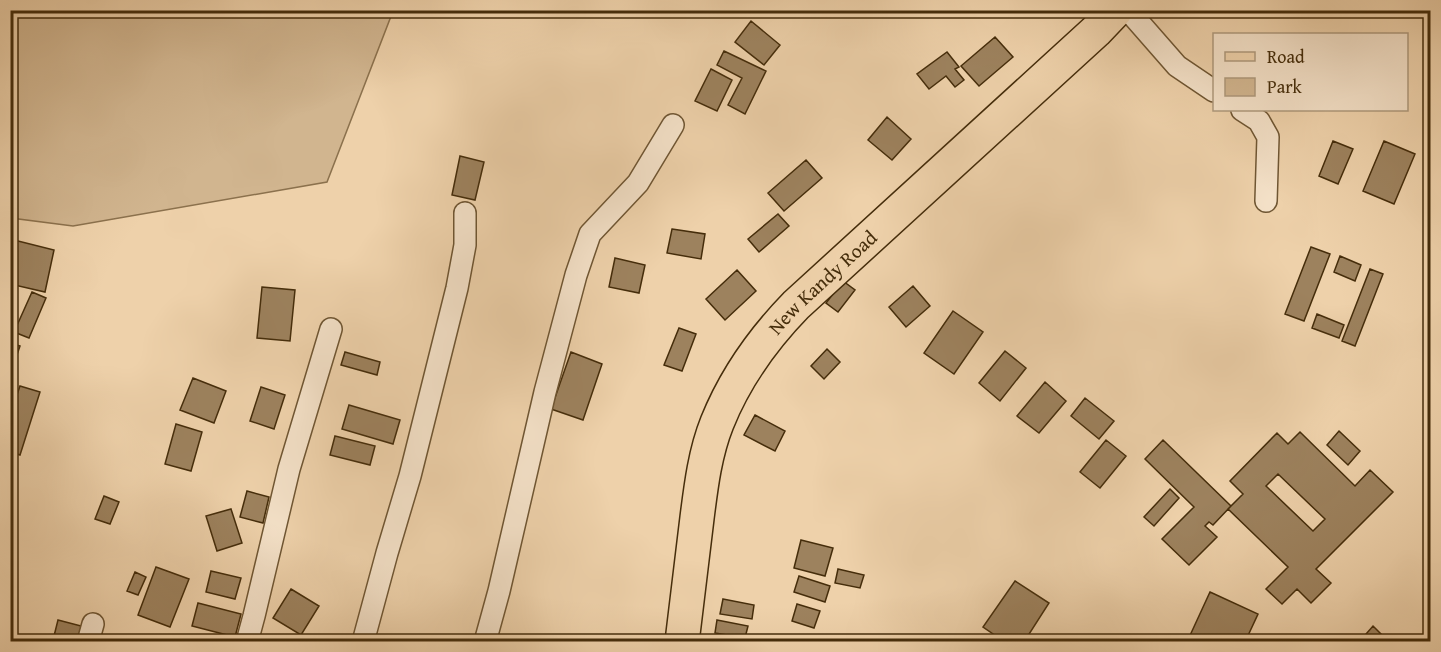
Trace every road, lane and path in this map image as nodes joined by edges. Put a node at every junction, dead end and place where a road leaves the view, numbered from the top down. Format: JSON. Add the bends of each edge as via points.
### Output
{"nodes":[{"id":1,"x":1116,"y":10,"type":"edge"},
{"id":2,"x":1128,"y":10,"type":"edge"},
{"id":3,"x":1213,"y":90,"type":"edge"},
{"id":4,"x":1244,"y":111,"type":"edge"},
{"id":5,"x":673,"y":125,"type":"dead end"},
{"id":6,"x":1266,"y":201,"type":"dead end"},
{"id":7,"x":465,"y":213,"type":"dead end"},
{"id":8,"x":331,"y":329,"type":"dead end"},
{"id":9,"x":247,"y":642,"type":"edge"},
{"id":10,"x":363,"y":642,"type":"edge"},
{"id":11,"x":485,"y":642,"type":"edge"},
{"id":12,"x":682,"y":642,"type":"edge"}],
"edges":[{"from":1,"to":12,"type":"main road","name":"New Kandy Road","via":[[796,305],[754,354],[716,424],[704,466]]},
{"from":2,"to":3,"type":"street","via":[[1177,66]]},
{"from":4,"to":6,"type":"street","via":[[1259,121],[1268,137]]},
{"from":5,"to":11,"type":"street","via":[[638,183],[590,234],[545,393]]},
{"from":7,"to":10,"type":"street","via":[[465,245],[457,288]]},
{"from":8,"to":9,"type":"street","via":[[288,469]]}]}
